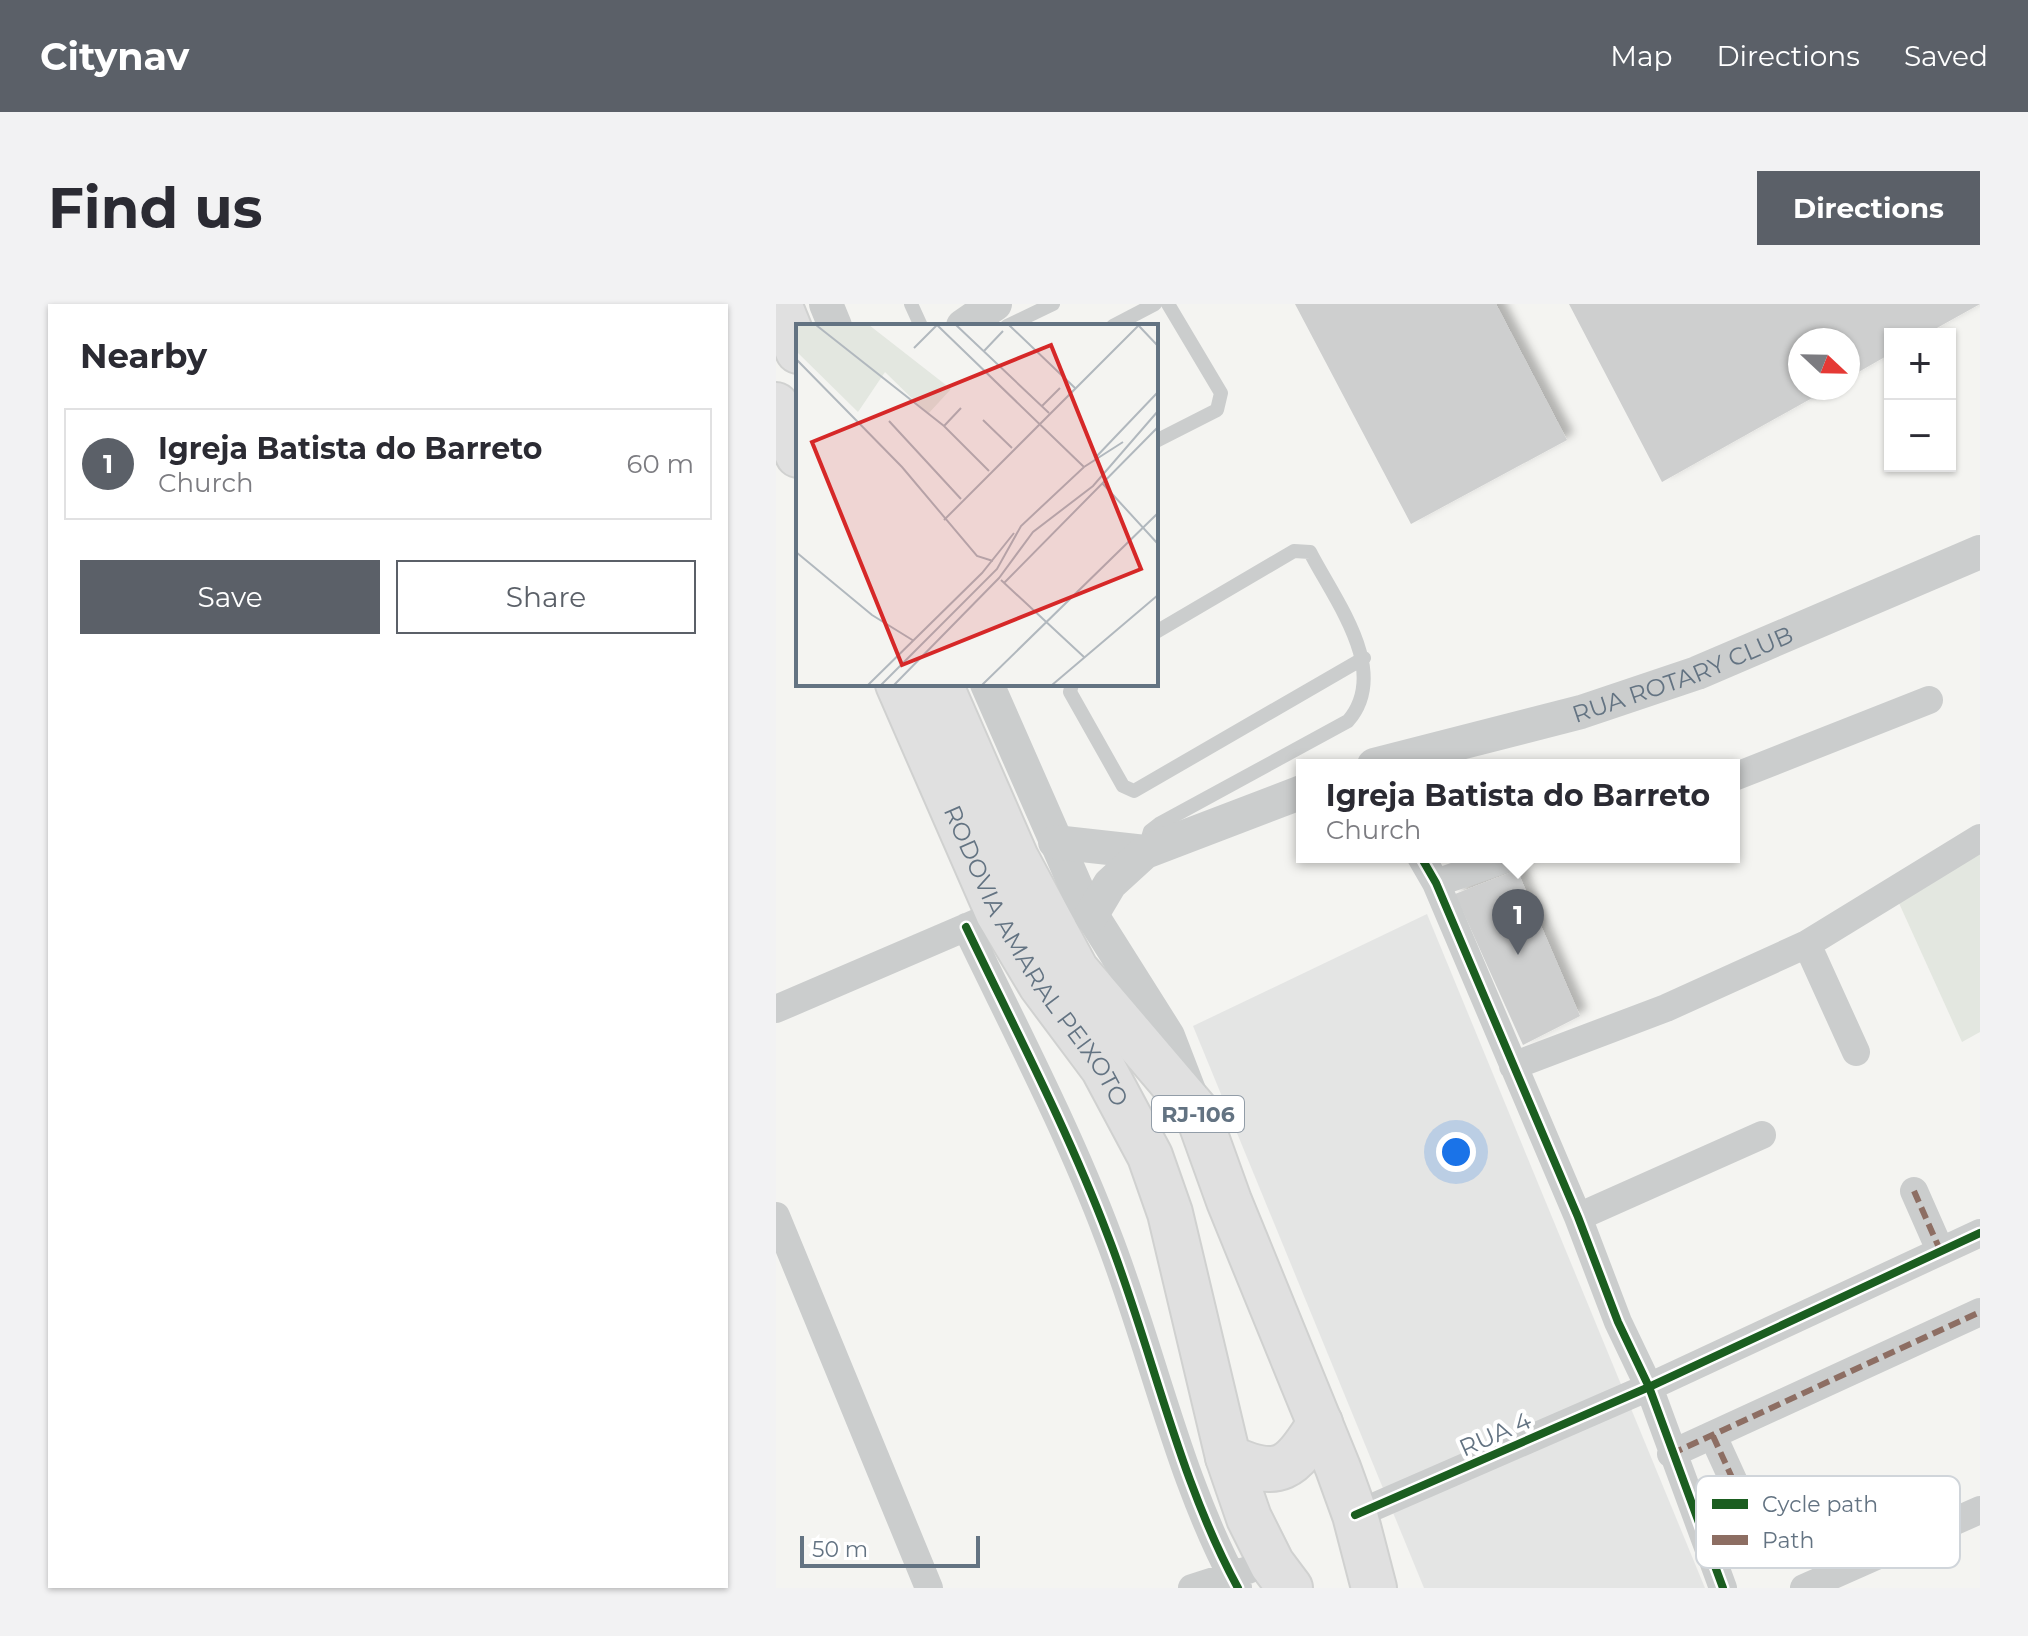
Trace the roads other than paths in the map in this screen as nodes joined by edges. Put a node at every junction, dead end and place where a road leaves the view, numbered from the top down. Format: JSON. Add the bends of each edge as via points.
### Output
{"nodes":[{"id":1,"x":779,"y":304,"type":"edge"},
{"id":2,"x":826,"y":304,"type":"edge"},
{"id":3,"x":911,"y":304,"type":"edge"},
{"id":4,"x":1053,"y":304,"type":"edge"},
{"id":5,"x":1155,"y":304,"type":"edge"},
{"id":6,"x":1168,"y":304,"type":"edge"},
{"id":7,"x":983,"y":315,"type":"edge"},
{"id":8,"x":834,"y":324,"type":"edge"},
{"id":9,"x":920,"y":324,"type":"edge"},
{"id":10,"x":1117,"y":324,"type":"edge"},
{"id":11,"x":796,"y":346,"type":"edge"},
{"id":12,"x":776,"y":405,"type":"edge"},
{"id":13,"x":1158,"y":440,"type":"edge"},
{"id":14,"x":796,"y":450,"type":"edge"},
{"id":15,"x":1980,"y":552,"type":"edge"},
{"id":16,"x":1158,"y":631,"type":"edge"},
{"id":17,"x":1364,"y":658,"type":"junction"},
{"id":18,"x":899,"y":686,"type":"edge"},
{"id":19,"x":941,"y":686,"type":"edge"},
{"id":20,"x":988,"y":686,"type":"edge"},
{"id":21,"x":1072,"y":686,"type":"edge"},
{"id":22,"x":1929,"y":700,"type":"dead end"},
{"id":23,"x":1397,"y":759,"type":"edge"},
{"id":24,"x":1740,"y":775,"type":"edge"},
{"id":25,"x":1296,"y":794,"type":"edge"},
{"id":26,"x":1980,"y":838,"type":"edge"},
{"id":27,"x":1055,"y":842,"type":"junction"},
{"id":28,"x":1145,"y":852,"type":"junction"},
{"id":29,"x":1424,"y":863,"type":"edge"},
{"id":30,"x":1494,"y":863,"type":"edge"},
{"id":31,"x":1436,"y":883,"type":"junction"},
{"id":32,"x":1091,"y":916,"type":"junction"},
{"id":33,"x":982,"y":920,"type":"junction"},
{"id":34,"x":1807,"y":944,"type":"junction"},
{"id":35,"x":776,"y":1009,"type":"edge"},
{"id":36,"x":1856,"y":1052,"type":"dead end"},
{"id":37,"x":1513,"y":1066,"type":"junction"},
{"id":38,"x":1197,"y":1112,"type":"junction"},
{"id":39,"x":1762,"y":1135,"type":"dead end"},
{"id":40,"x":1914,"y":1191,"type":"dead end"},
{"id":41,"x":776,"y":1216,"type":"edge"},
{"id":42,"x":1578,"y":1217,"type":"junction"},
{"id":43,"x":1980,"y":1233,"type":"edge"},
{"id":44,"x":1940,"y":1250,"type":"junction"},
{"id":45,"x":1980,"y":1312,"type":"edge"},
{"id":46,"x":1649,"y":1387,"type":"junction"},
{"id":47,"x":1320,"y":1423,"type":"junction"},
{"id":48,"x":1713,"y":1436,"type":"junction"},
{"id":49,"x":1671,"y":1454,"type":"junction"},
{"id":50,"x":1228,"y":1457,"type":"junction"},
{"id":51,"x":1731,"y":1476,"type":"edge"},
{"id":52,"x":1980,"y":1510,"type":"edge"},
{"id":53,"x":1355,"y":1515,"type":"junction"},
{"id":54,"x":1696,"y":1518,"type":"edge"},
{"id":55,"x":1960,"y":1519,"type":"edge"},
{"id":56,"x":1715,"y":1568,"type":"edge"},
{"id":57,"x":1849,"y":1568,"type":"edge"},
{"id":58,"x":1258,"y":1579,"type":"edge"},
{"id":59,"x":1375,"y":1583,"type":"edge"},
{"id":60,"x":929,"y":1588,"type":"edge"},
{"id":61,"x":1192,"y":1588,"type":"edge"},
{"id":62,"x":1723,"y":1588,"type":"edge"},
{"id":63,"x":1804,"y":1588,"type":"edge"}],
"edges":[{"from":1,"to":11,"type":"highway"},
{"from":2,"to":8,"type":"street"},
{"from":3,"to":9,"type":"lane"},
{"from":4,"to":7,"type":"lane"},
{"from":5,"to":10,"type":"lane"},
{"from":6,"to":13,"type":"lane","via":[[1221,393],[1221,402],[1217,410]]},
{"from":12,"to":14,"type":"highway"},
{"from":15,"to":23,"type":"street","name":"RUA ROTARY CLUB","via":[[1697,673],[1581,712]]},
{"from":16,"to":17,"type":"lane","via":[[1304,550],[1310,552]]},
{"from":17,"to":21,"type":"lane","via":[[1134,791],[1123,786],[1070,692]]},
{"from":17,"to":28,"type":"lane","via":[[1366,684],[1360,707],[1348,721],[1159,824],[1146,839]]},
{"from":18,"to":33,"type":"highway","name":"RODOVIA AMARAL PEIXOTO"},
{"from":19,"to":38,"type":"highway","name":"RODOVIA AMARAL PEIXOTO","number":"RJ-106","via":[[1022,870],[1076,970]]},
{"from":20,"to":27,"type":"street","name":"RODOVIA AMARAL PEIXOTO","number":"RJ-106"},
{"from":22,"to":24,"type":"street"},
{"from":25,"to":28,"type":"street"},
{"from":26,"to":34,"type":"street"},
{"from":27,"to":28,"type":"street"},
{"from":27,"to":32,"type":"street","name":"RODOVIA AMARAL PEIXOTO","number":"RJ-106"},
{"from":28,"to":32,"type":"street","via":[[1110,884]]},
{"from":29,"to":31,"type":"street"},
{"from":30,"to":31,"type":"street"},
{"from":31,"to":37,"type":"street"},
{"from":32,"to":38,"type":"street","name":"RODOVIA AMARAL PEIXOTO","number":"RJ-106","via":[[1168,1036]]},
{"from":33,"to":35,"type":"street"},
{"from":33,"to":50,"type":"highway","name":"RODOVIA AMARAL PEIXOTO","via":[[1041,985],[1103,1068],[1150,1156],[1170,1213]]},
{"from":33,"to":58,"type":"street","via":[[1109,1236],[1186,1468]]},
{"from":34,"to":36,"type":"street"},
{"from":34,"to":37,"type":"street","via":[[1666,1008]]},
{"from":37,"to":42,"type":"street"},
{"from":38,"to":47,"type":"highway","name":"RODOVIA AMARAL PEIXOTO","number":"RJ-106"},
{"from":39,"to":42,"type":"street"},
{"from":40,"to":44,"type":"street"},
{"from":41,"to":60,"type":"street"},
{"from":42,"to":46,"type":"street"},
{"from":43,"to":44,"type":"street","name":"RUA 4"},
{"from":44,"to":46,"type":"street","name":"RUA 4"},
{"from":45,"to":48,"type":"street"},
{"from":46,"to":49,"type":"street"},
{"from":46,"to":53,"type":"street","name":"RUA 4"},
{"from":47,"to":50,"type":"highway","via":[[1289,1464],[1275,1471],[1254,1469]]},
{"from":47,"to":53,"type":"highway","name":"RODOVIA AMARAL PEIXOTO","number":"RJ-106"},
{"from":48,"to":49,"type":"street"},
{"from":48,"to":51,"type":"street"},
{"from":49,"to":54,"type":"street"},
{"from":50,"to":58,"type":"highway","name":"RODOVIA AMARAL PEIXOTO","via":[[1249,1518]]},
{"from":52,"to":55,"type":"street"},
{"from":53,"to":59,"type":"highway","name":"RODOVIA AMARAL PEIXOTO","number":"RJ-106"},
{"from":56,"to":62,"type":"street"},
{"from":57,"to":63,"type":"street"},
{"from":58,"to":61,"type":"street"}]}
